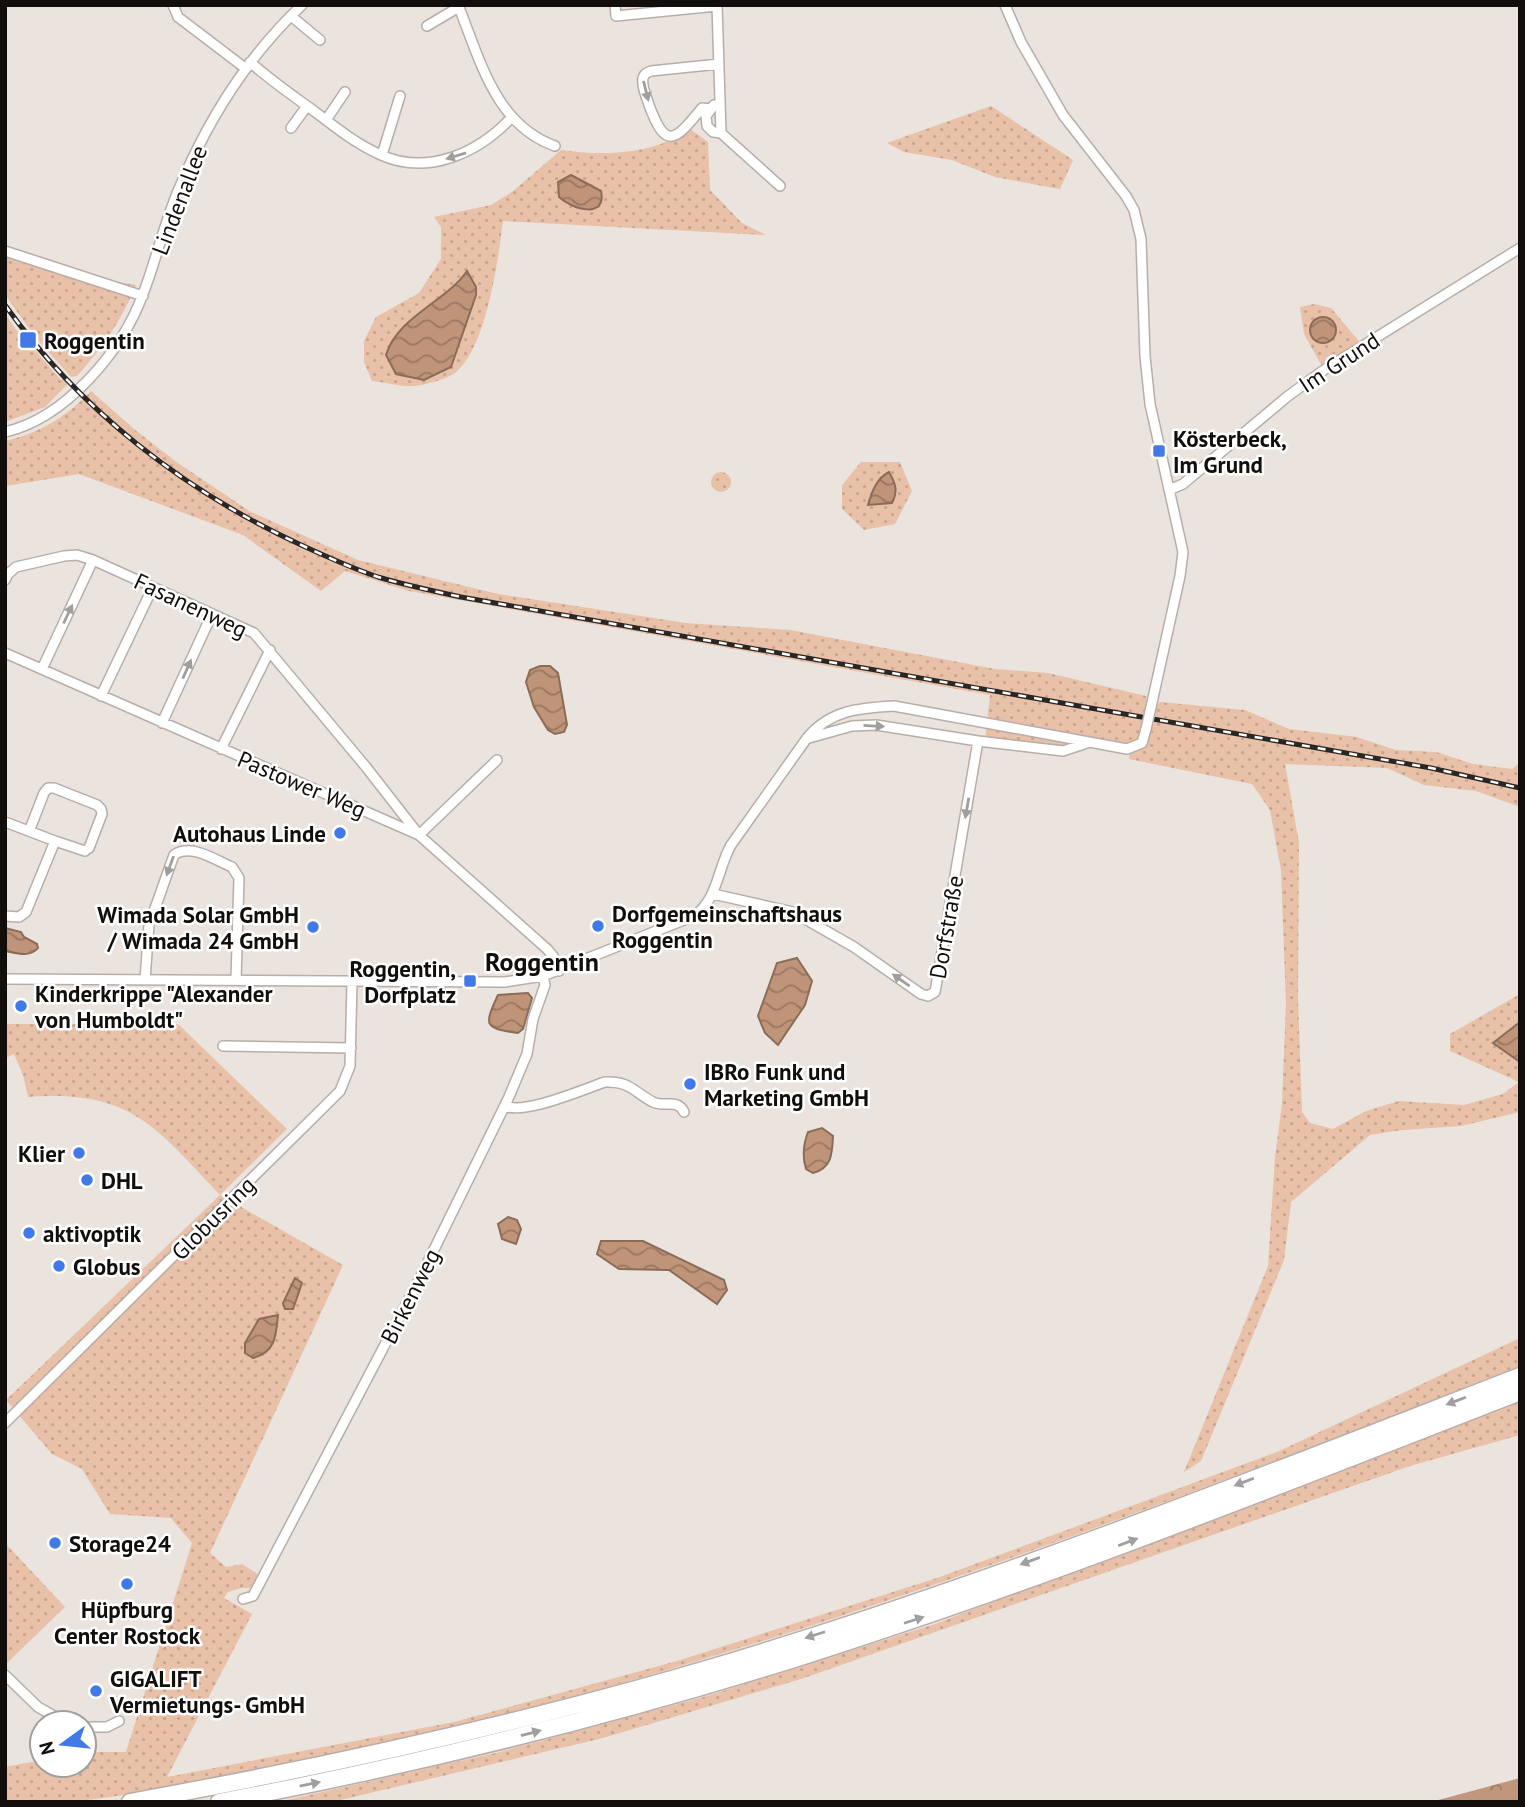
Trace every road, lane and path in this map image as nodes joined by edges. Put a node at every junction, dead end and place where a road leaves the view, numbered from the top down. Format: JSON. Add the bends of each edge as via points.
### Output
{"nodes":[{"id":1,"x":173,"y":5,"type":"edge"},
{"id":2,"x":302,"y":5,"type":"edge"},
{"id":3,"x":615,"y":5,"type":"edge"},
{"id":4,"x":1004,"y":5,"type":"edge"},
{"id":5,"x":458,"y":6,"type":"edge"},
{"id":6,"x":717,"y":6,"type":"edge"},
{"id":7,"x":291,"y":16,"type":"junction"},
{"id":8,"x":427,"y":26,"type":"dead end"},
{"id":9,"x":320,"y":40,"type":"dead end"},
{"id":10,"x":719,"y":64,"type":"junction"},
{"id":11,"x":247,"y":65,"type":"junction"},
{"id":12,"x":345,"y":92,"type":"dead end"},
{"id":13,"x":400,"y":96,"type":"dead end"},
{"id":14,"x":720,"y":99,"type":"junction"},
{"id":15,"x":307,"y":106,"type":"junction"},
{"id":16,"x":711,"y":109,"type":"junction"},
{"id":17,"x":512,"y":118,"type":"junction"},
{"id":18,"x":326,"y":120,"type":"junction"},
{"id":19,"x":291,"y":128,"type":"dead end"},
{"id":20,"x":722,"y":132,"type":"junction"},
{"id":21,"x":555,"y":146,"type":"dead end"},
{"id":22,"x":382,"y":155,"type":"junction"},
{"id":23,"x":780,"y":186,"type":"dead end"},
{"id":24,"x":1520,"y":248,"type":"edge"},
{"id":25,"x":5,"y":251,"type":"edge"},
{"id":26,"x":143,"y":296,"type":"junction"},
{"id":27,"x":5,"y":432,"type":"edge"},
{"id":28,"x":1169,"y":490,"type":"junction"},
{"id":29,"x":93,"y":560,"type":"junction"},
{"id":30,"x":5,"y":580,"type":"edge"},
{"id":31,"x":153,"y":587,"type":"junction"},
{"id":32,"x":212,"y":614,"type":"junction"},
{"id":33,"x":270,"y":650,"type":"junction"},
{"id":34,"x":5,"y":653,"type":"edge"},
{"id":35,"x":42,"y":669,"type":"junction"},
{"id":36,"x":101,"y":696,"type":"junction"},
{"id":37,"x":162,"y":723,"type":"junction"},
{"id":38,"x":807,"y":738,"type":"junction"},
{"id":39,"x":978,"y":741,"type":"junction"},
{"id":40,"x":1088,"y":743,"type":"junction"},
{"id":41,"x":221,"y":749,"type":"junction"},
{"id":42,"x":497,"y":760,"type":"dead end"},
{"id":43,"x":5,"y":822,"type":"edge"},
{"id":44,"x":30,"y":829,"type":"junction"},
{"id":45,"x":419,"y":835,"type":"junction"},
{"id":46,"x":55,"y":841,"type":"junction"},
{"id":47,"x":713,"y":894,"type":"junction"},
{"id":48,"x":5,"y":916,"type":"edge"},
{"id":49,"x":559,"y":971,"type":"junction"},
{"id":50,"x":543,"y":976,"type":"junction"},
{"id":51,"x":5,"y":979,"type":"edge"},
{"id":52,"x":145,"y":979,"type":"junction"},
{"id":53,"x":236,"y":980,"type":"junction"},
{"id":54,"x":352,"y":981,"type":"junction"},
{"id":55,"x":223,"y":1046,"type":"dead end"},
{"id":56,"x":287,"y":1047,"type":"junction"},
{"id":57,"x":351,"y":1048,"type":"junction"},
{"id":58,"x":278,"y":1057,"type":"dead end"},
{"id":59,"x":505,"y":1105,"type":"junction"},
{"id":60,"x":684,"y":1112,"type":"dead end"},
{"id":61,"x":1520,"y":1376,"type":"edge"},
{"id":62,"x":1520,"y":1392,"type":"edge"},
{"id":63,"x":5,"y":1423,"type":"edge"},
{"id":64,"x":243,"y":1599,"type":"dead end"},
{"id":65,"x":5,"y":1675,"type":"edge"},
{"id":66,"x":41,"y":1709,"type":"edge"},
{"id":67,"x":119,"y":1721,"type":"dead end"},
{"id":68,"x":98,"y":1727,"type":"edge"},
{"id":69,"x":130,"y":1802,"type":"edge"},
{"id":70,"x":219,"y":1802,"type":"edge"}],
"edges":[{"from":1,"to":11,"type":"street","via":[[178,17]]},
{"from":2,"to":7,"type":"street","name":"Lindenallee"},
{"from":3,"to":6,"type":"street","via":[[616,16]]},
{"from":4,"to":28,"type":"street","via":[[1063,115],[1134,210],[1143,253],[1147,380]]},
{"from":5,"to":8,"type":"street"},
{"from":5,"to":17,"type":"street","via":[[495,93]]},
{"from":6,"to":10,"type":"street"},
{"from":7,"to":9,"type":"street"},
{"from":7,"to":11,"type":"street","name":"Lindenallee"},
{"from":10,"to":14,"type":"street"},
{"from":10,"to":16,"type":"street","one_way":true,"via":[[651,71],[643,79],[657,127],[665,136],[684,129],[702,108]]},
{"from":11,"to":15,"type":"street"},
{"from":11,"to":26,"type":"street","name":"Lindenallee","via":[[207,129],[180,186]]},
{"from":12,"to":18,"type":"street"},
{"from":13,"to":22,"type":"street"},
{"from":14,"to":16,"type":"street"},
{"from":14,"to":20,"type":"street"},
{"from":15,"to":18,"type":"street"},
{"from":15,"to":19,"type":"street"},
{"from":16,"to":20,"type":"street","via":[[707,126]]},
{"from":17,"to":21,"type":"street","via":[[537,140]]},
{"from":17,"to":22,"type":"street","one_way":true,"via":[[488,140],[456,157],[403,162]]},
{"from":18,"to":22,"type":"street"},
{"from":20,"to":23,"type":"street"},
{"from":24,"to":28,"type":"street","name":"Im Grund","via":[[1324,370],[1183,484]]},
{"from":25,"to":26,"type":"street"},
{"from":26,"to":27,"type":"street","name":"Lindenallee","via":[[119,342],[64,403],[35,422]]},
{"from":28,"to":40,"type":"street","bridge":true,"via":[[1183,559],[1142,743],[1127,749]]},
{"from":29,"to":30,"type":"street","name":"Fasanenweg","via":[[64,556],[16,567]]},
{"from":29,"to":31,"type":"street","name":"Fasanenweg"},
{"from":35,"to":29,"type":"street","one_way":true},
{"from":31,"to":32,"type":"street","name":"Fasanenweg"},
{"from":31,"to":36,"type":"street"},
{"from":32,"to":33,"type":"street","name":"Fasanenweg","via":[[254,633]]},
{"from":37,"to":32,"type":"street","one_way":true},
{"from":33,"to":41,"type":"street"},
{"from":33,"to":45,"type":"street","name":"Fasanenweg"},
{"from":34,"to":35,"type":"street","name":"Pastower Weg"},
{"from":35,"to":36,"type":"street","name":"Pastower Weg"},
{"from":36,"to":37,"type":"street","name":"Pastower Weg"},
{"from":37,"to":41,"type":"street","name":"Pastower Weg"},
{"from":38,"to":39,"type":"street","one_way":true,"via":[[876,725]]},
{"from":38,"to":40,"type":"street","via":[[818,724],[834,717],[894,706]]},
{"from":38,"to":47,"type":"street","via":[[731,845]]},
{"from":39,"to":40,"type":"street","via":[[1063,751]]},
{"from":39,"to":47,"type":"street","name":"Dorfstraße","one_way":true,"via":[[932,995],[921,994],[793,912]]},
{"from":41,"to":45,"type":"street","name":"Pastower Weg"},
{"from":42,"to":45,"type":"street"},
{"from":43,"to":44,"type":"street"},
{"from":44,"to":46,"type":"street"},
{"from":44,"to":46,"type":"street","via":[[48,789],[101,809],[85,851]]},
{"from":45,"to":49,"type":"street","name":"Pastower Weg","via":[[547,948]]},
{"from":46,"to":48,"type":"street","via":[[26,912],[19,918]]},
{"from":47,"to":49,"type":"street","via":[[694,916]]},
{"from":49,"to":50,"type":"street"},
{"from":50,"to":54,"type":"street","via":[[505,982]]},
{"from":50,"to":59,"type":"street","name":"Birkenweg","via":[[545,985],[527,1054]]},
{"from":51,"to":52,"type":"street"},
{"from":52,"to":53,"type":"street"},
{"from":53,"to":52,"type":"street","one_way":true,"via":[[237,872],[182,849],[174,855],[149,925]]},
{"from":53,"to":54,"type":"street"},
{"from":54,"to":57,"type":"street","name":"Globusring"},
{"from":55,"to":56,"type":"street"},
{"from":56,"to":57,"type":"street"},
{"from":56,"to":58,"type":"street"},
{"from":57,"to":63,"type":"street","name":"Globusring","via":[[346,1079],[331,1101]]},
{"from":59,"to":60,"type":"street","via":[[526,1107],[618,1082],[657,1104],[681,1106]]},
{"from":59,"to":64,"type":"street","name":"Birkenweg","via":[[253,1596]]},
{"from":61,"to":69,"type":"highway","one_way":true,"via":[[1096,1538],[784,1645],[423,1743]]},
{"from":70,"to":62,"type":"highway","one_way":true,"via":[[508,1739],[792,1660],[1088,1558]]},
{"from":65,"to":66,"type":"street"},
{"from":67,"to":68,"type":"street"}]}
